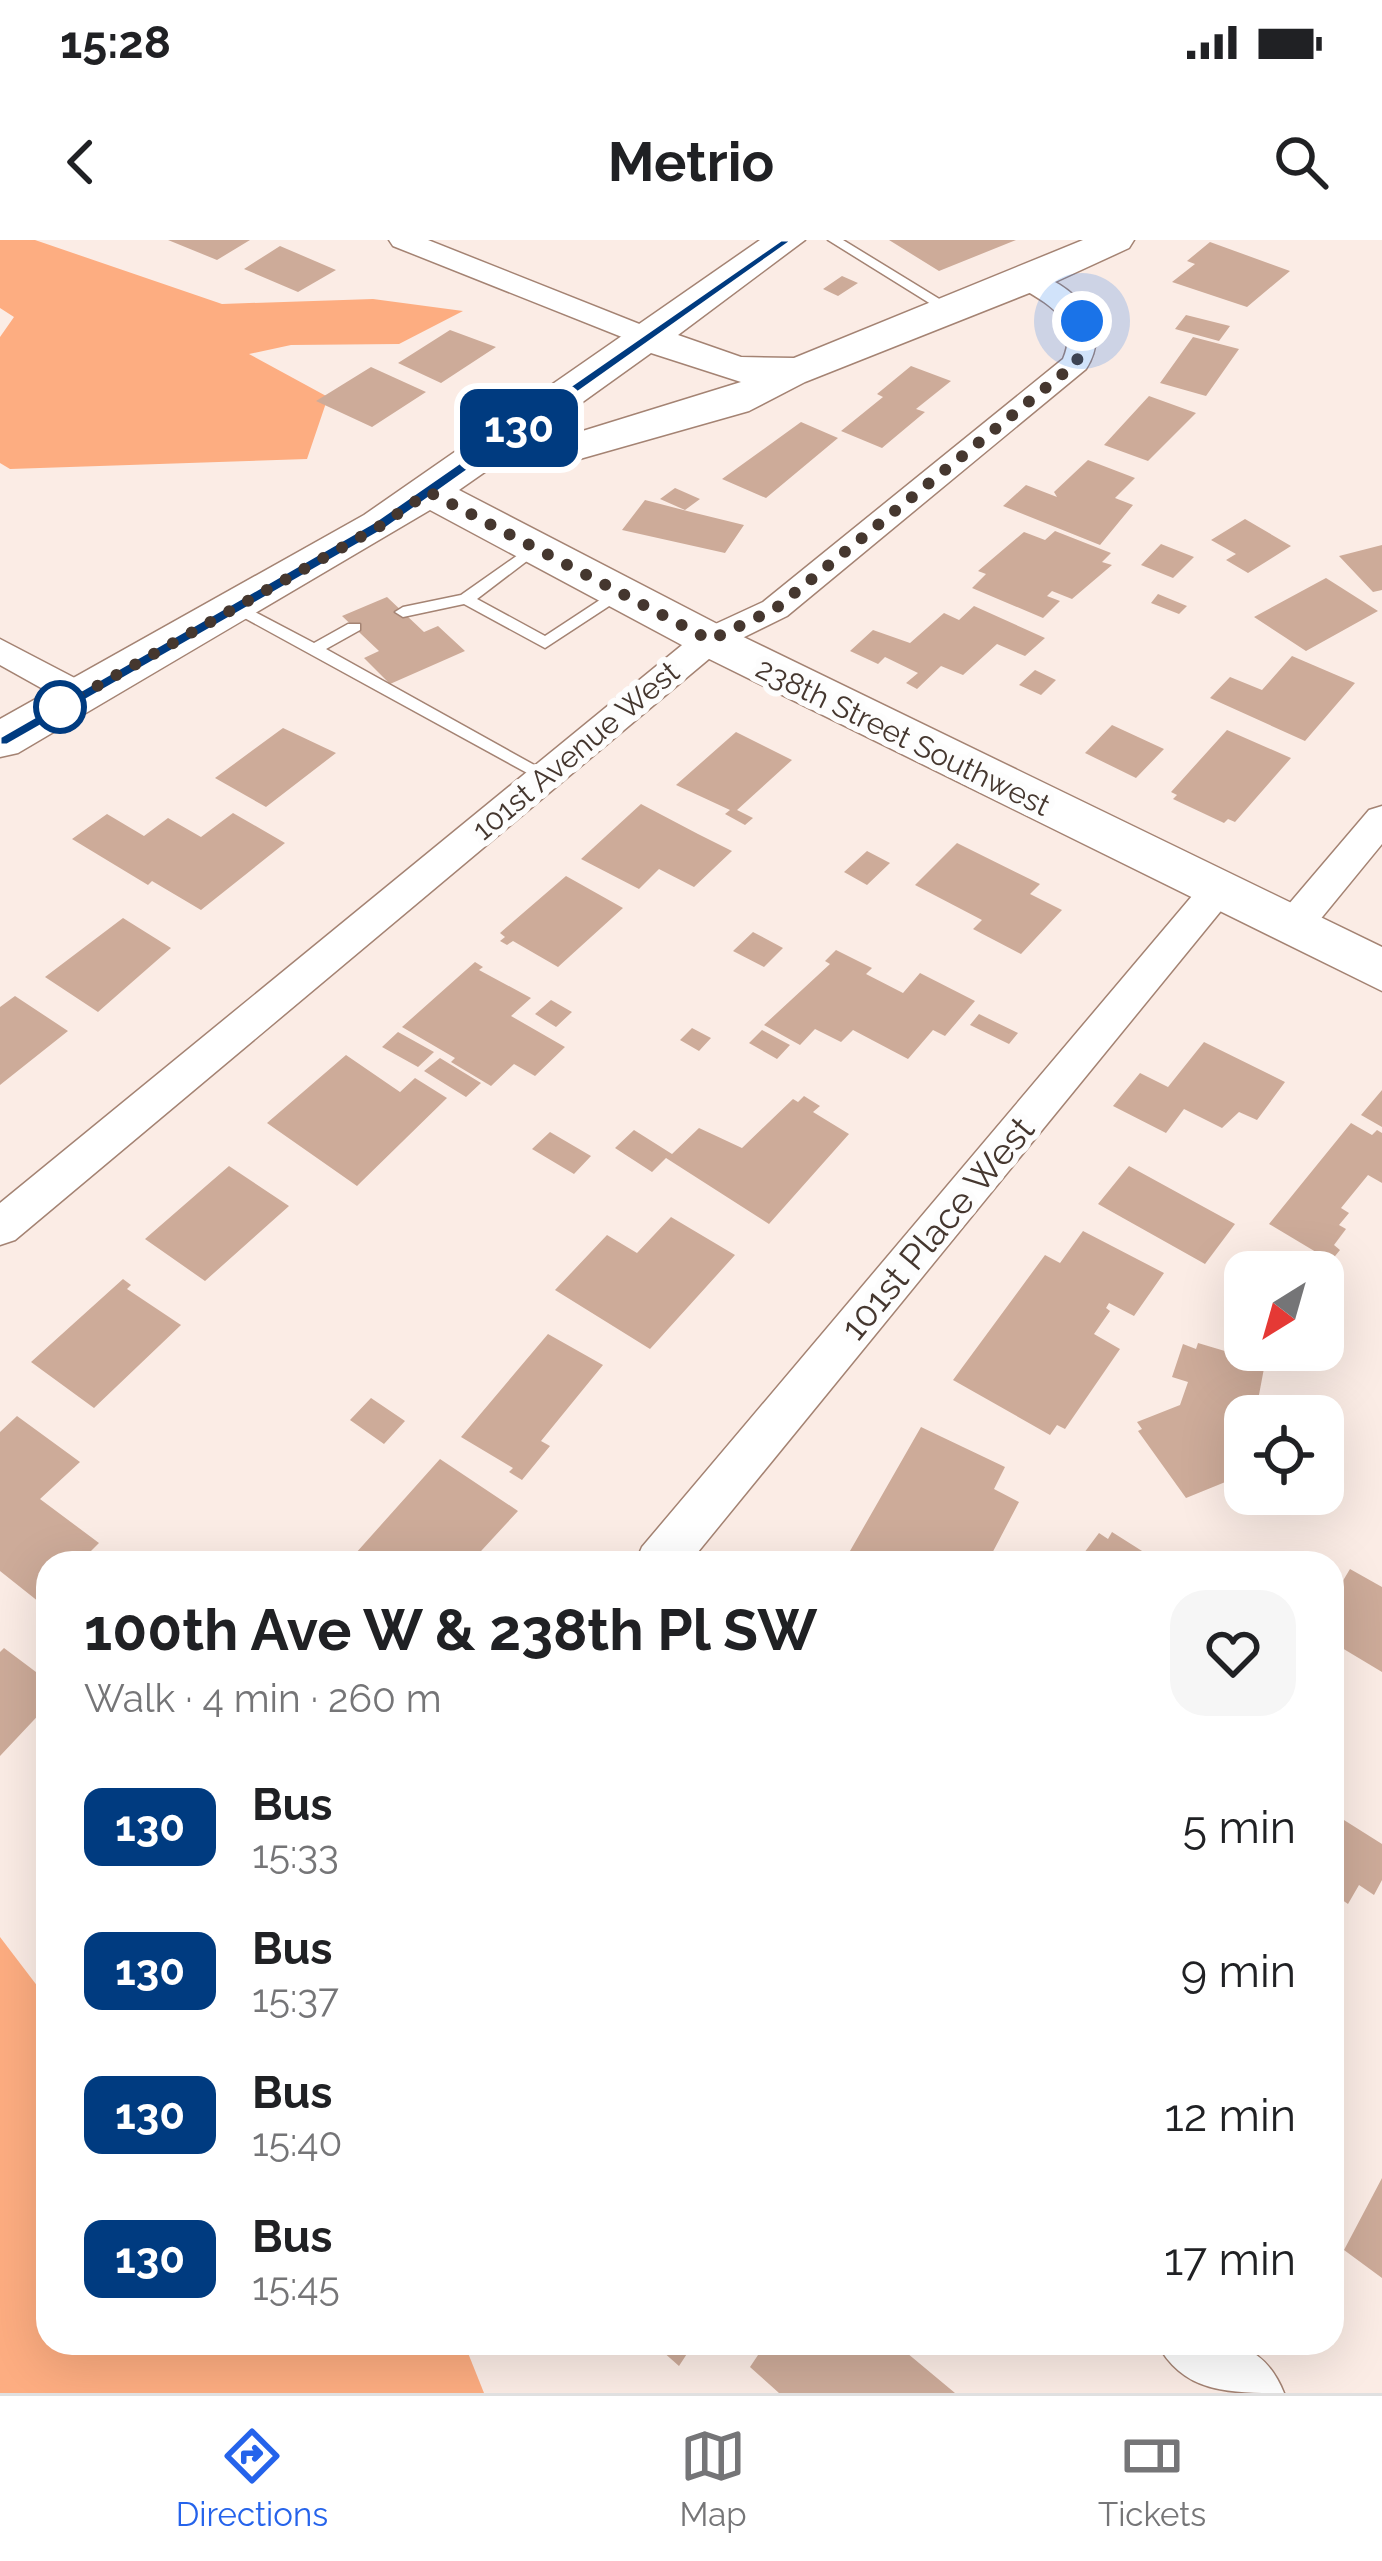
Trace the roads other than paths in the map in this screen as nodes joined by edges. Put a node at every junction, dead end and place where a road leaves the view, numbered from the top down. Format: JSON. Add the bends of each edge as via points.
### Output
{"nodes":[{"id":1,"x":403,"y":240,"type":"edge"},
{"id":2,"x":786,"y":240,"type":"edge"},
{"id":3,"x":834,"y":240,"type":"edge"},
{"id":4,"x":1115,"y":240,"type":"edge"},
{"id":5,"x":1028,"y":280,"type":"junction"},
{"id":6,"x":952,"y":311,"type":"junction"},
{"id":7,"x":646,"y":337,"type":"junction"},
{"id":8,"x":802,"y":370,"type":"junction"},
{"id":9,"x":483,"y":454,"type":"junction"},
{"id":10,"x":429,"y":492,"type":"junction"},
{"id":11,"x":535,"y":548,"type":"junction"},
{"id":12,"x":622,"y":593,"type":"junction"},
{"id":13,"x":466,"y":599,"type":"junction"},
{"id":14,"x":236,"y":607,"type":"junction"},
{"id":15,"x":403,"y":612,"type":"dead end"},
{"id":16,"x":354,"y":627,"type":"dead end"},
{"id":17,"x":710,"y":640,"type":"junction"},
{"id":18,"x":314,"y":649,"type":"junction"},
{"id":19,"x":0,"y":650,"type":"edge"},
{"id":20,"x":80,"y":695,"type":"junction"},
{"id":21,"x":0,"y":741,"type":"edge"},
{"id":22,"x":546,"y":776,"type":"junction"},
{"id":23,"x":1382,"y":819,"type":"edge"},
{"id":24,"x":1216,"y":892,"type":"junction"},
{"id":25,"x":1291,"y":928,"type":"junction"},
{"id":26,"x":1382,"y":971,"type":"edge"},
{"id":27,"x":0,"y":1228,"type":"edge"},
{"id":28,"x":668,"y":1551,"type":"edge"},
{"id":29,"x":1203,"y":2355,"type":"edge"},
{"id":30,"x":1252,"y":2393,"type":"edge"}],
"edges":[{"from":1,"to":7,"type":"street"},
{"from":2,"to":7,"type":"main road"},
{"from":3,"to":6,"type":"lane"},
{"from":4,"to":5,"type":"main road"},
{"from":5,"to":6,"type":"main road"},
{"from":5,"to":17,"type":"street","name":"101st Avenue West","via":[[1072,306],[1086,336],[1076,363],[775,609]]},
{"from":6,"to":8,"type":"main road"},
{"from":7,"to":8,"type":"main road","via":[[734,371]]},
{"from":7,"to":9,"type":"main road"},
{"from":8,"to":9,"type":"main road","via":[[734,402],[562,451]]},
{"from":9,"to":10,"type":"main road"},
{"from":10,"to":11,"type":"main road","name":"238th Street Southwest"},
{"from":10,"to":14,"type":"main road"},
{"from":11,"to":12,"type":"main road","name":"238th Street Southwest"},
{"from":11,"to":13,"type":"lane"},
{"from":12,"to":13,"type":"lane","via":[[545,644]]},
{"from":12,"to":17,"type":"main road","name":"238th Street Southwest"},
{"from":13,"to":15,"type":"lane"},
{"from":14,"to":18,"type":"lane"},
{"from":14,"to":20,"type":"main road"},
{"from":16,"to":18,"type":"lane"},
{"from":17,"to":22,"type":"street","name":"101st Avenue West"},
{"from":17,"to":24,"type":"main road","name":"238th Street Southwest"},
{"from":18,"to":22,"type":"lane"},
{"from":19,"to":20,"type":"street"},
{"from":20,"to":21,"type":"main road"},
{"from":22,"to":27,"type":"street","name":"101st Avenue West"},
{"from":23,"to":25,"type":"street"},
{"from":24,"to":25,"type":"main road","name":"238th Street Southwest"},
{"from":24,"to":28,"type":"street","name":"101st Place West"},
{"from":25,"to":26,"type":"main road","name":"238th Street Southwest"},
{"from":29,"to":30,"type":"street"}]}
